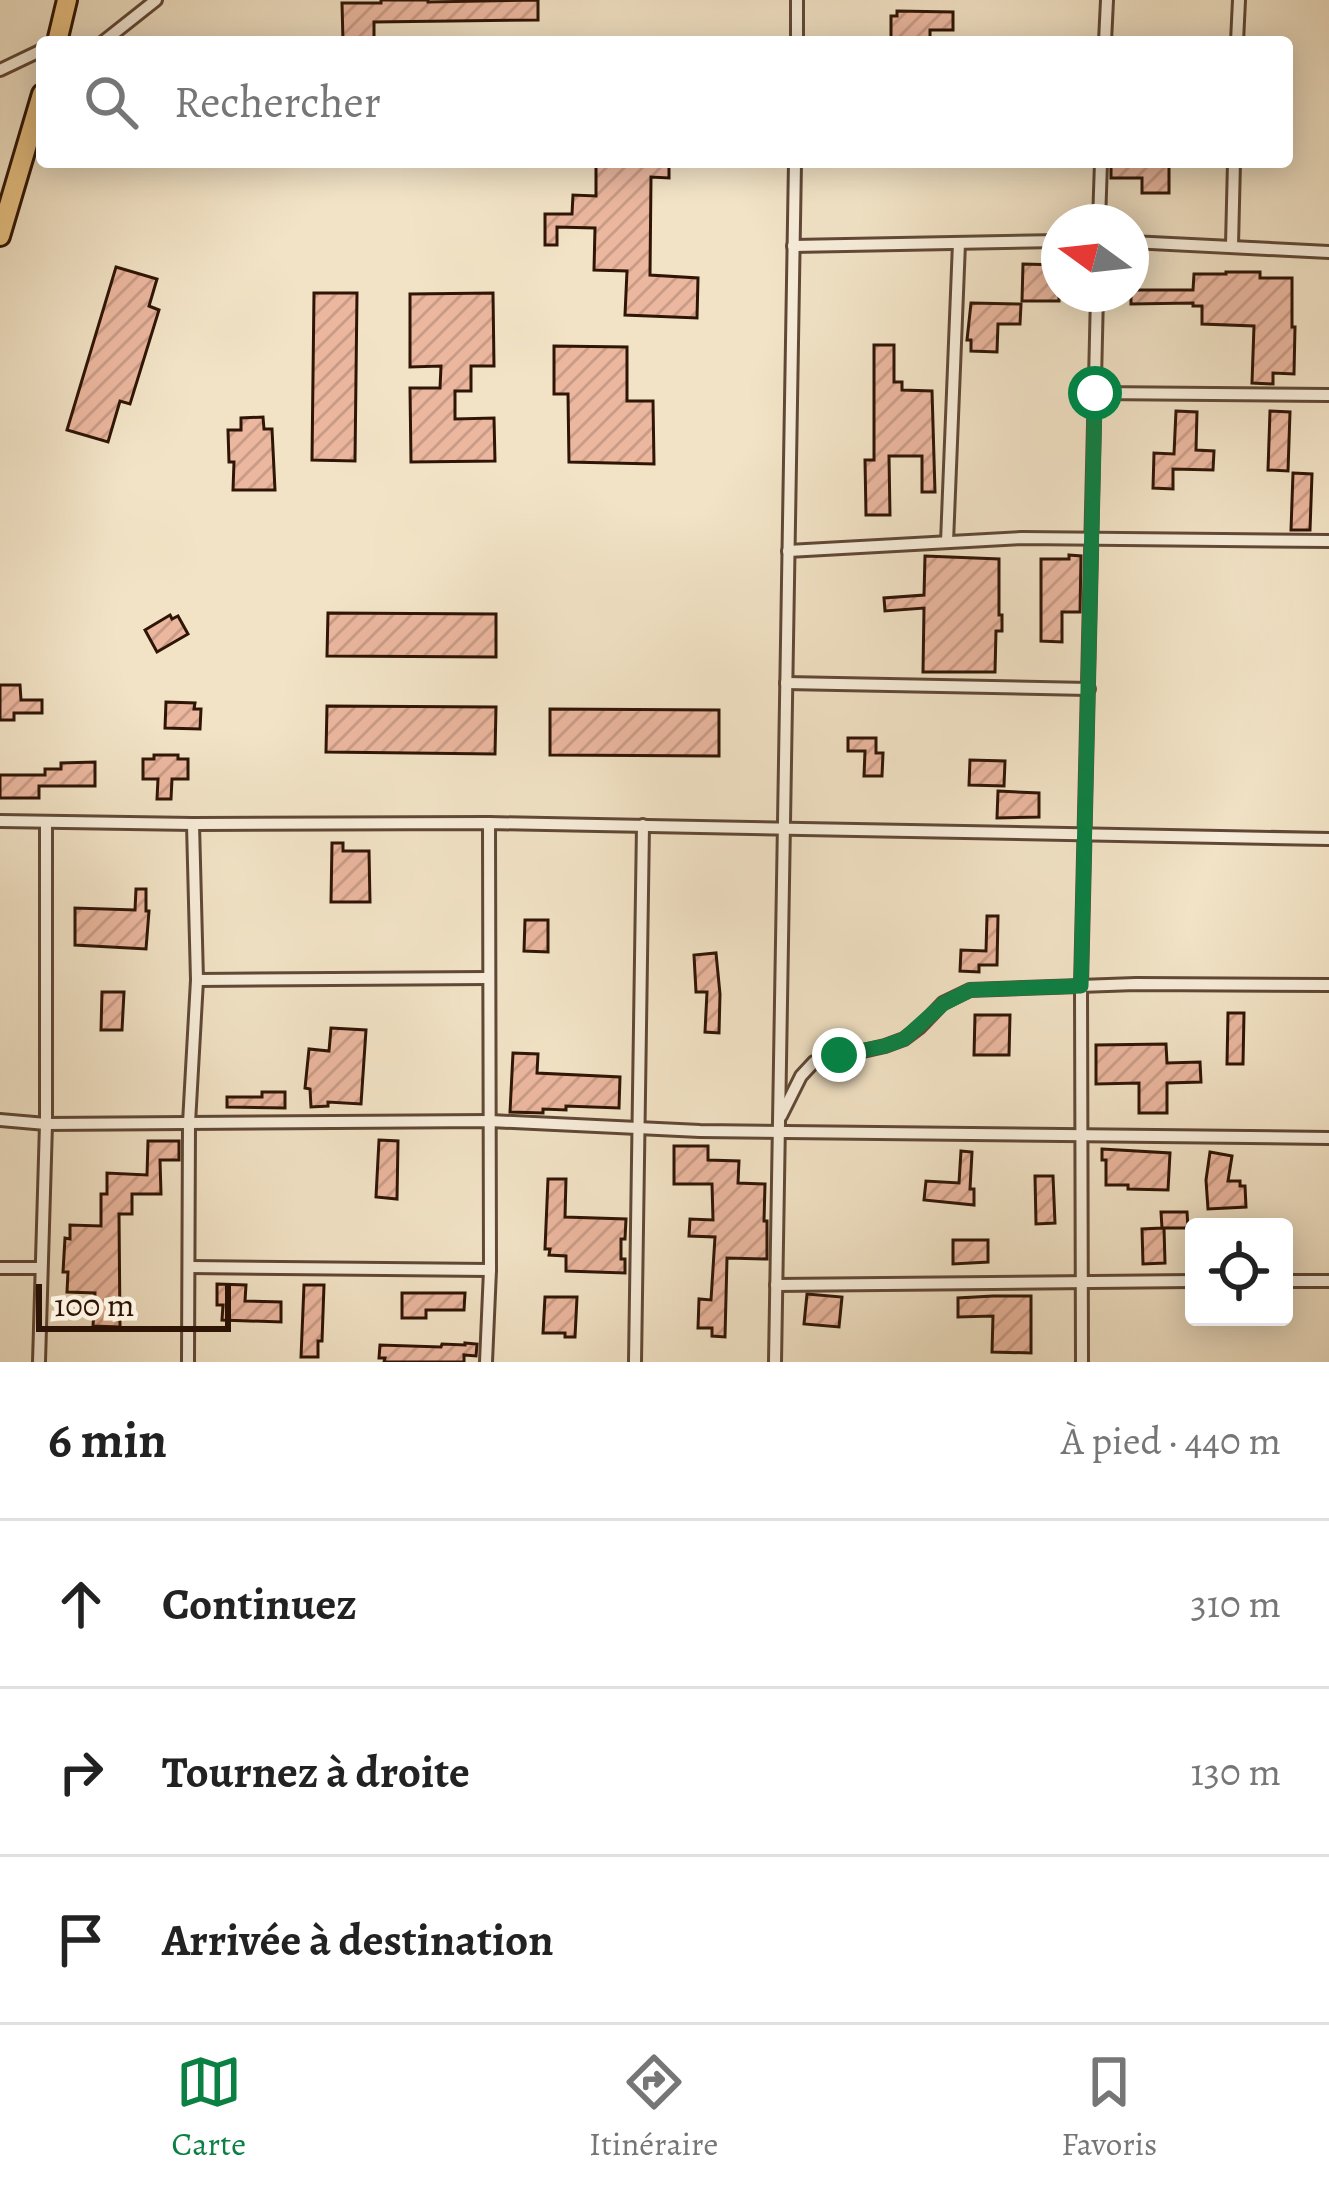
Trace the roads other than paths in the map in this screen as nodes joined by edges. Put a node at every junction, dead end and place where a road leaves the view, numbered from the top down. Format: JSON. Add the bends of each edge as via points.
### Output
{"nodes":[{"id":1,"x":67,"y":0,"type":"edge"},
{"id":2,"x":156,"y":0,"type":"edge"},
{"id":3,"x":797,"y":0,"type":"edge"},
{"id":4,"x":1107,"y":0,"type":"edge"},
{"id":5,"x":1238,"y":0,"type":"edge"},
{"id":6,"x":58,"y":36,"type":"edge"},
{"id":7,"x":111,"y":36,"type":"edge"},
{"id":8,"x":796,"y":36,"type":"edge"},
{"id":9,"x":1105,"y":36,"type":"edge"},
{"id":10,"x":1238,"y":36,"type":"edge"},
{"id":11,"x":36,"y":53,"type":"edge"},
{"id":12,"x":0,"y":70,"type":"edge"},
{"id":13,"x":36,"y":114,"type":"edge"},
{"id":14,"x":795,"y":168,"type":"edge"},
{"id":15,"x":1101,"y":168,"type":"edge"},
{"id":16,"x":1234,"y":168,"type":"edge"},
{"id":17,"x":1100,"y":204,"type":"edge"},
{"id":18,"x":0,"y":236,"type":"edge"},
{"id":19,"x":1041,"y":242,"type":"edge"},
{"id":20,"x":959,"y":243,"type":"junction"},
{"id":21,"x":1149,"y":243,"type":"edge"},
{"id":22,"x":1232,"y":245,"type":"junction"},
{"id":23,"x":794,"y":246,"type":"junction"},
{"id":24,"x":1329,"y":251,"type":"edge"},
{"id":25,"x":1097,"y":312,"type":"edge"},
{"id":26,"x":1095,"y":393,"type":"junction"},
{"id":27,"x":1329,"y":395,"type":"edge"},
{"id":28,"x":1092,"y":537,"type":"junction"},
{"id":29,"x":1329,"y":541,"type":"edge"},
{"id":30,"x":947,"y":542,"type":"junction"},
{"id":31,"x":788,"y":551,"type":"junction"},
{"id":32,"x":786,"y":683,"type":"junction"},
{"id":33,"x":1089,"y":688,"type":"junction"},
{"id":34,"x":0,"y":821,"type":"edge"},
{"id":35,"x":46,"y":822,"type":"junction"},
{"id":36,"x":489,"y":823,"type":"junction"},
{"id":37,"x":193,"y":824,"type":"junction"},
{"id":38,"x":643,"y":825,"type":"junction"},
{"id":39,"x":784,"y":829,"type":"junction"},
{"id":40,"x":1085,"y":836,"type":"junction"},
{"id":41,"x":1329,"y":839,"type":"edge"},
{"id":42,"x":489,"y":979,"type":"junction"},
{"id":43,"x":196,"y":980,"type":"junction"},
{"id":44,"x":1329,"y":985,"type":"edge"},
{"id":45,"x":1081,"y":986,"type":"junction"},
{"id":46,"x":0,"y":1120,"type":"edge"},
{"id":47,"x":490,"y":1121,"type":"junction"},
{"id":48,"x":189,"y":1123,"type":"junction"},
{"id":49,"x":46,"y":1124,"type":"junction"},
{"id":50,"x":779,"y":1125,"type":"junction"},
{"id":51,"x":639,"y":1129,"type":"junction"},
{"id":52,"x":1081,"y":1135,"type":"junction"},
{"id":53,"x":1329,"y":1138,"type":"edge"},
{"id":54,"x":190,"y":1267,"type":"junction"},
{"id":55,"x":0,"y":1268,"type":"edge"},
{"id":56,"x":41,"y":1268,"type":"junction"},
{"id":57,"x":490,"y":1270,"type":"junction"},
{"id":58,"x":1185,"y":1281,"type":"edge"},
{"id":59,"x":1293,"y":1281,"type":"edge"},
{"id":60,"x":1329,"y":1281,"type":"edge"},
{"id":61,"x":1082,"y":1282,"type":"junction"},
{"id":62,"x":776,"y":1285,"type":"junction"},
{"id":63,"x":39,"y":1362,"type":"edge"},
{"id":64,"x":188,"y":1362,"type":"edge"},
{"id":65,"x":486,"y":1362,"type":"edge"},
{"id":66,"x":635,"y":1362,"type":"edge"},
{"id":67,"x":775,"y":1362,"type":"edge"},
{"id":68,"x":1082,"y":1362,"type":"edge"}],
"edges":[{"from":1,"to":6,"type":"main road"},
{"from":2,"to":7,"type":"street"},
{"from":3,"to":8,"type":"street"},
{"from":4,"to":9,"type":"street"},
{"from":5,"to":10,"type":"street"},
{"from":11,"to":12,"type":"street"},
{"from":13,"to":18,"type":"main road"},
{"from":14,"to":23,"type":"street"},
{"from":15,"to":17,"type":"street"},
{"from":16,"to":22,"type":"street"},
{"from":19,"to":20,"type":"street"},
{"from":20,"to":23,"type":"street"},
{"from":20,"to":30,"type":"street"},
{"from":21,"to":22,"type":"street"},
{"from":22,"to":24,"type":"street"},
{"from":23,"to":31,"type":"street"},
{"from":25,"to":26,"type":"street"},
{"from":26,"to":27,"type":"street"},
{"from":26,"to":28,"type":"street"},
{"from":28,"to":29,"type":"street"},
{"from":28,"to":30,"type":"street"},
{"from":28,"to":33,"type":"street"},
{"from":30,"to":31,"type":"street"},
{"from":31,"to":32,"type":"street"},
{"from":32,"to":33,"type":"street"},
{"from":32,"to":39,"type":"street"},
{"from":33,"to":40,"type":"street"},
{"from":34,"to":35,"type":"street"},
{"from":35,"to":37,"type":"street"},
{"from":35,"to":49,"type":"street"},
{"from":36,"to":37,"type":"street"},
{"from":36,"to":38,"type":"street"},
{"from":36,"to":42,"type":"street"},
{"from":37,"to":43,"type":"street"},
{"from":38,"to":39,"type":"street"},
{"from":38,"to":51,"type":"street"},
{"from":39,"to":40,"type":"street"},
{"from":39,"to":50,"type":"street"},
{"from":40,"to":41,"type":"street"},
{"from":40,"to":45,"type":"street"},
{"from":42,"to":43,"type":"street"},
{"from":42,"to":47,"type":"street"},
{"from":43,"to":48,"type":"street"},
{"from":44,"to":45,"type":"street"},
{"from":45,"to":50,"type":"street","via":[[955,996],[904,1039],[814,1062]]},
{"from":45,"to":52,"type":"street"},
{"from":46,"to":49,"type":"street"},
{"from":47,"to":48,"type":"street"},
{"from":47,"to":51,"type":"street"},
{"from":47,"to":57,"type":"street"},
{"from":48,"to":49,"type":"street"},
{"from":48,"to":54,"type":"street"},
{"from":49,"to":56,"type":"street"},
{"from":50,"to":51,"type":"street"},
{"from":50,"to":52,"type":"street"},
{"from":50,"to":62,"type":"street"},
{"from":51,"to":66,"type":"street"},
{"from":52,"to":53,"type":"street"},
{"from":52,"to":61,"type":"street"},
{"from":54,"to":57,"type":"street"},
{"from":54,"to":64,"type":"street"},
{"from":55,"to":56,"type":"street"},
{"from":56,"to":63,"type":"street"},
{"from":57,"to":65,"type":"street"},
{"from":58,"to":61,"type":"street"},
{"from":59,"to":60,"type":"street"},
{"from":61,"to":62,"type":"street"},
{"from":61,"to":68,"type":"street"},
{"from":62,"to":67,"type":"street"}]}
